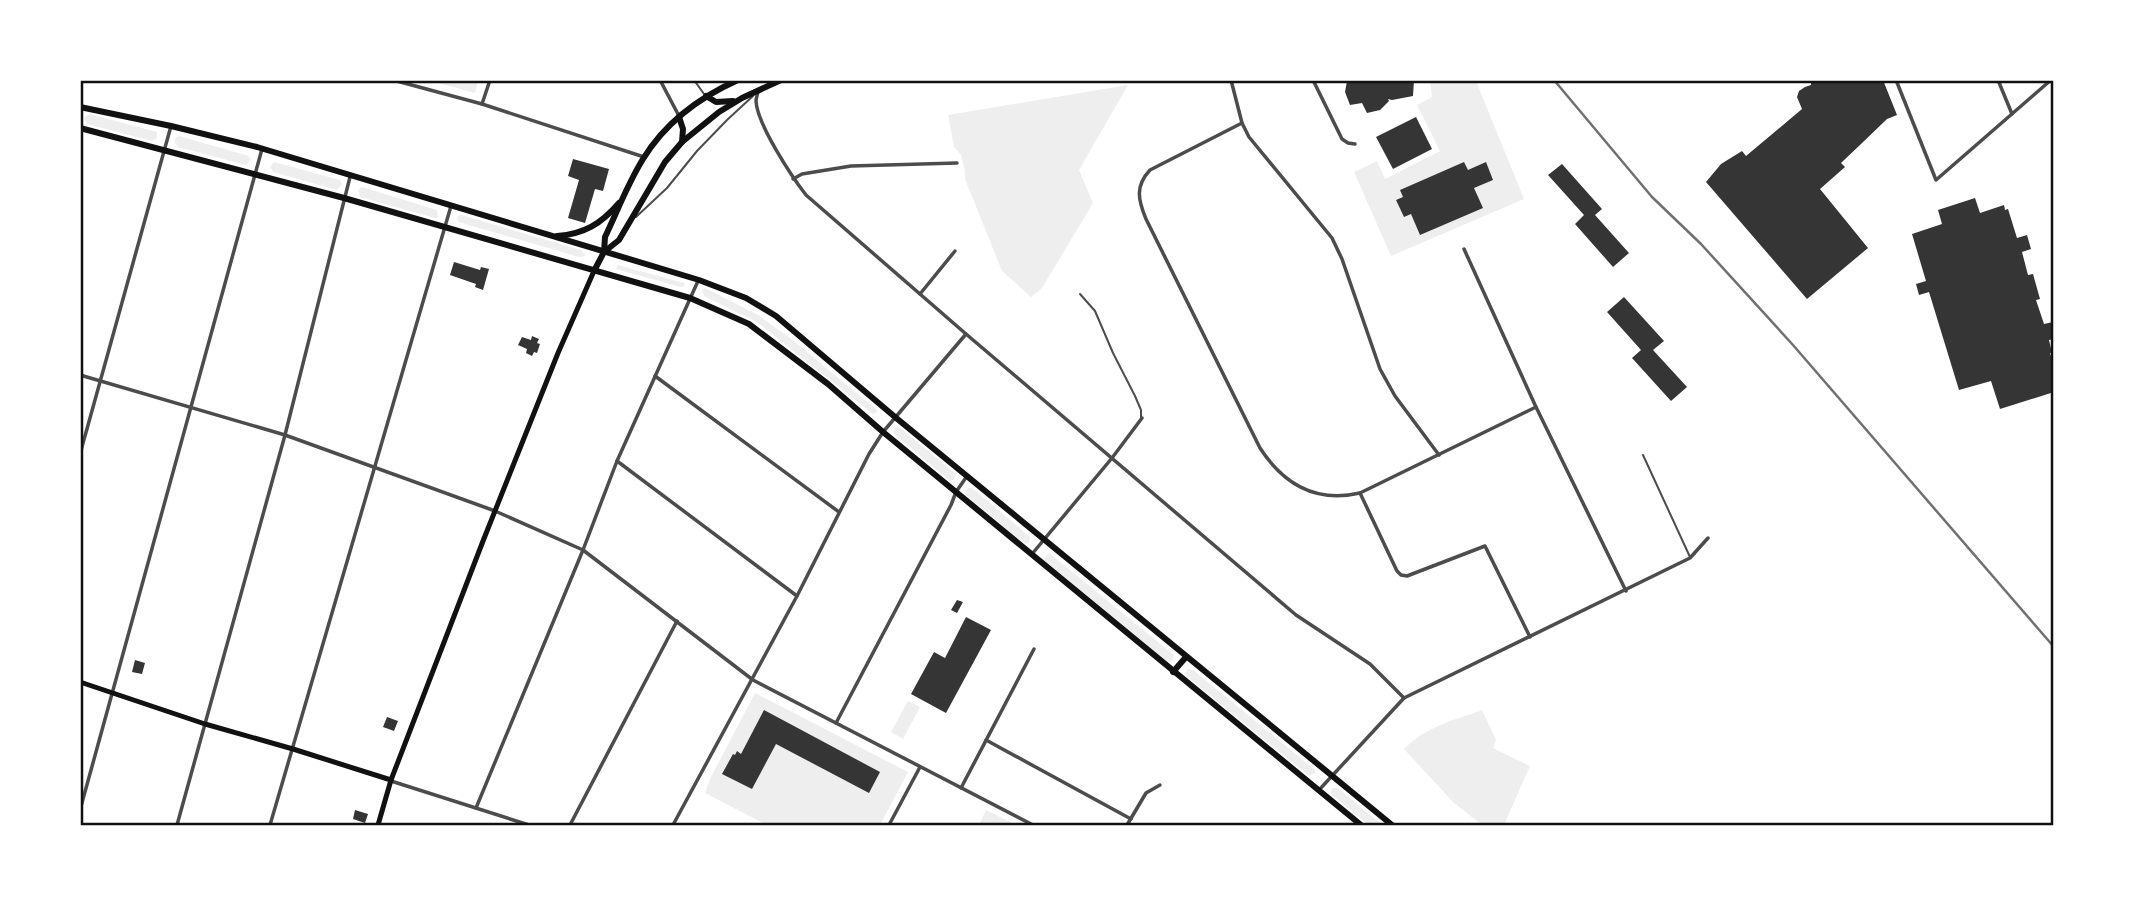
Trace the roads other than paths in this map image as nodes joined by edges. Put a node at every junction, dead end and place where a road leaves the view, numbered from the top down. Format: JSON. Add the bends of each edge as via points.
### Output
{"nodes":[{"id":1,"x":393,"y":80,"type":"edge"},
{"id":2,"x":490,"y":80,"type":"edge"},
{"id":3,"x":660,"y":80,"type":"edge"},
{"id":4,"x":694,"y":80,"type":"edge"},
{"id":5,"x":738,"y":80,"type":"edge"},
{"id":6,"x":781,"y":80,"type":"edge"},
{"id":7,"x":1231,"y":80,"type":"edge"},
{"id":8,"x":1313,"y":80,"type":"edge"},
{"id":9,"x":1896,"y":80,"type":"edge"},
{"id":10,"x":1998,"y":80,"type":"edge"},
{"id":11,"x":2051,"y":80,"type":"edge"},
{"id":12,"x":759,"y":90,"type":"junction"},
{"id":13,"x":706,"y":96,"type":"junction"},
{"id":14,"x":742,"y":98,"type":"junction"},
{"id":15,"x":482,"y":104,"type":"junction"},
{"id":16,"x":81,"y":108,"type":"edge"},
{"id":17,"x":2012,"y":114,"type":"junction"},
{"id":18,"x":679,"y":117,"type":"junction"},
{"id":19,"x":1242,"y":123,"type":"junction"},
{"id":20,"x":171,"y":126,"type":"junction"},
{"id":21,"x":80,"y":128,"type":"edge"},
{"id":22,"x":682,"y":142,"type":"junction"},
{"id":23,"x":1355,"y":144,"type":"dead end"},
{"id":24,"x":262,"y":149,"type":"junction"},
{"id":25,"x":165,"y":150,"type":"junction"},
{"id":26,"x":644,"y":158,"type":"junction"},
{"id":27,"x":957,"y":163,"type":"dead end"},
{"id":28,"x":351,"y":175,"type":"junction"},
{"id":29,"x":253,"y":176,"type":"junction"},
{"id":30,"x":793,"y":179,"type":"junction"},
{"id":31,"x":625,"y":197,"type":"junction"},
{"id":32,"x":344,"y":198,"type":"junction"},
{"id":33,"x":451,"y":205,"type":"junction"},
{"id":34,"x":629,"y":222,"type":"junction"},
{"id":35,"x":446,"y":227,"type":"junction"},
{"id":36,"x":552,"y":236,"type":"junction"},
{"id":37,"x":1464,"y":249,"type":"dead end"},
{"id":38,"x":955,"y":251,"type":"dead end"},
{"id":39,"x":604,"y":252,"type":"junction"},
{"id":40,"x":594,"y":271,"type":"junction"},
{"id":41,"x":699,"y":279,"type":"junction"},
{"id":42,"x":920,"y":294,"type":"junction"},
{"id":43,"x":1080,"y":294,"type":"dead end"},
{"id":44,"x":690,"y":298,"type":"junction"},
{"id":45,"x":966,"y":334,"type":"junction"},
{"id":46,"x":80,"y":375,"type":"edge"},
{"id":47,"x":654,"y":375,"type":"junction"},
{"id":48,"x":102,"y":381,"type":"junction"},
{"id":49,"x":191,"y":407,"type":"junction"},
{"id":50,"x":1536,"y":407,"type":"junction"},
{"id":51,"x":895,"y":417,"type":"junction"},
{"id":52,"x":1142,"y":418,"type":"joint"},
{"id":53,"x":883,"y":432,"type":"junction"},
{"id":54,"x":285,"y":435,"type":"junction"},
{"id":55,"x":80,"y":454,"type":"edge"},
{"id":56,"x":1439,"y":455,"type":"junction"},
{"id":57,"x":1643,"y":455,"type":"dead end"},
{"id":58,"x":1112,"y":458,"type":"junction"},
{"id":59,"x":617,"y":461,"type":"junction"},
{"id":60,"x":375,"y":469,"type":"junction"},
{"id":61,"x":967,"y":476,"type":"junction"},
{"id":62,"x":956,"y":492,"type":"junction"},
{"id":63,"x":1360,"y":493,"type":"junction"},
{"id":64,"x":495,"y":511,"type":"junction"},
{"id":65,"x":839,"y":512,"type":"junction"},
{"id":66,"x":1708,"y":538,"type":"dead end"},
{"id":67,"x":1043,"y":539,"type":"junction"},
{"id":68,"x":583,"y":550,"type":"junction"},
{"id":69,"x":1032,"y":554,"type":"junction"},
{"id":70,"x":1690,"y":558,"type":"junction"},
{"id":71,"x":1626,"y":591,"type":"junction"},
{"id":72,"x":797,"y":596,"type":"junction"},
{"id":73,"x":677,"y":621,"type":"junction"},
{"id":74,"x":1530,"y":637,"type":"junction"},
{"id":75,"x":1034,"y":649,"type":"dead end"},
{"id":76,"x":1186,"y":657,"type":"junction"},
{"id":77,"x":1173,"y":672,"type":"junction"},
{"id":78,"x":753,"y":680,"type":"junction"},
{"id":79,"x":80,"y":682,"type":"edge"},
{"id":80,"x":113,"y":692,"type":"junction"},
{"id":81,"x":1404,"y":698,"type":"junction"},
{"id":82,"x":836,"y":723,"type":"junction"},
{"id":83,"x":205,"y":724,"type":"junction"},
{"id":84,"x":986,"y":740,"type":"junction"},
{"id":85,"x":293,"y":749,"type":"junction"},
{"id":86,"x":920,"y":767,"type":"junction"},
{"id":87,"x":1332,"y":775,"type":"junction"},
{"id":88,"x":391,"y":780,"type":"junction"},
{"id":89,"x":1160,"y":785,"type":"dead end"},
{"id":90,"x":961,"y":788,"type":"junction"},
{"id":91,"x":1319,"y":791,"type":"junction"},
{"id":92,"x":476,"y":808,"type":"junction"},
{"id":93,"x":80,"y":810,"type":"edge"},
{"id":94,"x":1131,"y":819,"type":"junction"},
{"id":95,"x":177,"y":825,"type":"edge"},
{"id":96,"x":270,"y":825,"type":"edge"},
{"id":97,"x":378,"y":825,"type":"edge"},
{"id":98,"x":529,"y":825,"type":"edge"},
{"id":99,"x":570,"y":825,"type":"edge"},
{"id":100,"x":674,"y":825,"type":"edge"},
{"id":101,"x":889,"y":825,"type":"edge"},
{"id":102,"x":1034,"y":825,"type":"edge"},
{"id":103,"x":1127,"y":825,"type":"edge"},
{"id":104,"x":1361,"y":825,"type":"edge"},
{"id":105,"x":1392,"y":825,"type":"edge"}],
"edges":[{"from":1,"to":15,"type":"street"},
{"from":2,"to":15,"type":"street"},
{"from":3,"to":18,"type":"street"},
{"from":4,"to":13,"type":"lane"},
{"from":5,"to":13,"type":"main road"},
{"from":6,"to":12,"type":"main road"},
{"from":7,"to":19,"type":"street"},
{"from":8,"to":23,"type":"street","via":[[1342,139]]},
{"from":9,"to":17,"type":"street","via":[[1936,180]]},
{"from":10,"to":17,"type":"street"},
{"from":11,"to":17,"type":"street"},
{"from":12,"to":14,"type":"main road"},
{"from":12,"to":30,"type":"street","via":[[756,102],[760,113]]},
{"from":12,"to":34,"type":"lane"},
{"from":13,"to":14,"type":"main road","via":[[728,103]]},
{"from":13,"to":18,"type":"main road"},
{"from":14,"to":22,"type":"main road"},
{"from":15,"to":26,"type":"street"},
{"from":16,"to":20,"type":"main road"},
{"from":18,"to":22,"type":"main road"},
{"from":18,"to":26,"type":"main road"},
{"from":19,"to":56,"type":"street","via":[[1255,146],[1332,238],[1380,369]]},
{"from":19,"to":63,"type":"street","via":[[1150,170],[1140,185],[1139,203],[1270,464],[1288,481],[1309,491]]},
{"from":20,"to":24,"type":"main road"},
{"from":20,"to":25,"type":"street"},
{"from":21,"to":25,"type":"main road"},
{"from":22,"to":34,"type":"main road"},
{"from":24,"to":28,"type":"main road"},
{"from":24,"to":29,"type":"street"},
{"from":25,"to":29,"type":"main road"},
{"from":25,"to":48,"type":"street"},
{"from":26,"to":31,"type":"main road"},
{"from":27,"to":30,"type":"street","via":[[851,166]]},
{"from":28,"to":32,"type":"street"},
{"from":28,"to":33,"type":"main road"},
{"from":29,"to":32,"type":"main road"},
{"from":29,"to":49,"type":"street"},
{"from":30,"to":42,"type":"street"},
{"from":31,"to":36,"type":"main road","via":[[587,230]]},
{"from":31,"to":39,"type":"main road","via":[[605,237]]},
{"from":32,"to":35,"type":"main road"},
{"from":32,"to":54,"type":"street"},
{"from":33,"to":35,"type":"street"},
{"from":33,"to":36,"type":"main road"},
{"from":34,"to":39,"type":"main road","via":[[619,240]]},
{"from":35,"to":40,"type":"main road"},
{"from":35,"to":60,"type":"street"},
{"from":36,"to":39,"type":"main road"},
{"from":37,"to":50,"type":"street"},
{"from":38,"to":42,"type":"street"},
{"from":39,"to":40,"type":"main road"},
{"from":39,"to":41,"type":"main road"},
{"from":40,"to":44,"type":"main road"},
{"from":40,"to":64,"type":"main road"},
{"from":41,"to":44,"type":"street"},
{"from":41,"to":51,"type":"main road","via":[[776,316]]},
{"from":42,"to":45,"type":"street"},
{"from":43,"to":52,"type":"lane","via":[[1094,311]]},
{"from":44,"to":47,"type":"street"},
{"from":44,"to":53,"type":"main road","via":[[749,324]]},
{"from":45,"to":51,"type":"street"},
{"from":45,"to":58,"type":"street"},
{"from":46,"to":48,"type":"street"},
{"from":47,"to":59,"type":"street"},
{"from":47,"to":65,"type":"street"},
{"from":48,"to":49,"type":"street"},
{"from":48,"to":55,"type":"street"},
{"from":49,"to":54,"type":"street"},
{"from":49,"to":80,"type":"street"},
{"from":50,"to":56,"type":"street"},
{"from":50,"to":71,"type":"street"},
{"from":51,"to":53,"type":"street"},
{"from":51,"to":61,"type":"main road"},
{"from":52,"to":58,"type":"street"},
{"from":53,"to":62,"type":"main road"},
{"from":53,"to":65,"type":"street"},
{"from":54,"to":60,"type":"street"},
{"from":54,"to":83,"type":"street"},
{"from":56,"to":63,"type":"street"},
{"from":57,"to":70,"type":"lane"},
{"from":58,"to":67,"type":"street"},
{"from":58,"to":81,"type":"street","via":[[1296,615],[1370,664]]},
{"from":59,"to":68,"type":"street"},
{"from":59,"to":72,"type":"street"},
{"from":60,"to":64,"type":"street"},
{"from":60,"to":85,"type":"street"},
{"from":61,"to":62,"type":"street"},
{"from":61,"to":67,"type":"main road"},
{"from":62,"to":69,"type":"main road"},
{"from":62,"to":82,"type":"street"},
{"from":63,"to":74,"type":"street","via":[[1401,575],[1485,546]]},
{"from":64,"to":68,"type":"street"},
{"from":64,"to":88,"type":"main road"},
{"from":65,"to":72,"type":"street"},
{"from":66,"to":70,"type":"street"},
{"from":67,"to":69,"type":"street"},
{"from":67,"to":76,"type":"main road"},
{"from":68,"to":73,"type":"street"},
{"from":68,"to":92,"type":"street"},
{"from":69,"to":77,"type":"main road"},
{"from":70,"to":71,"type":"street"},
{"from":71,"to":74,"type":"street"},
{"from":72,"to":78,"type":"street"},
{"from":73,"to":78,"type":"street"},
{"from":73,"to":99,"type":"street"},
{"from":74,"to":81,"type":"street"},
{"from":75,"to":84,"type":"street"},
{"from":76,"to":77,"type":"main road"},
{"from":76,"to":87,"type":"main road"},
{"from":77,"to":91,"type":"main road"},
{"from":78,"to":82,"type":"street"},
{"from":78,"to":100,"type":"street"},
{"from":79,"to":80,"type":"main road"},
{"from":80,"to":83,"type":"main road"},
{"from":80,"to":93,"type":"street"},
{"from":81,"to":87,"type":"street"},
{"from":82,"to":86,"type":"street"},
{"from":83,"to":85,"type":"main road"},
{"from":83,"to":95,"type":"street"},
{"from":84,"to":90,"type":"street"},
{"from":84,"to":94,"type":"street"},
{"from":85,"to":88,"type":"main road"},
{"from":85,"to":96,"type":"street"},
{"from":86,"to":90,"type":"street"},
{"from":86,"to":101,"type":"street"},
{"from":87,"to":91,"type":"street"},
{"from":87,"to":105,"type":"main road"},
{"from":88,"to":92,"type":"street"},
{"from":88,"to":97,"type":"main road"},
{"from":89,"to":94,"type":"street","via":[[1146,793]]},
{"from":90,"to":102,"type":"street"},
{"from":91,"to":104,"type":"main road"},
{"from":92,"to":98,"type":"street"},
{"from":94,"to":103,"type":"street"}]}
